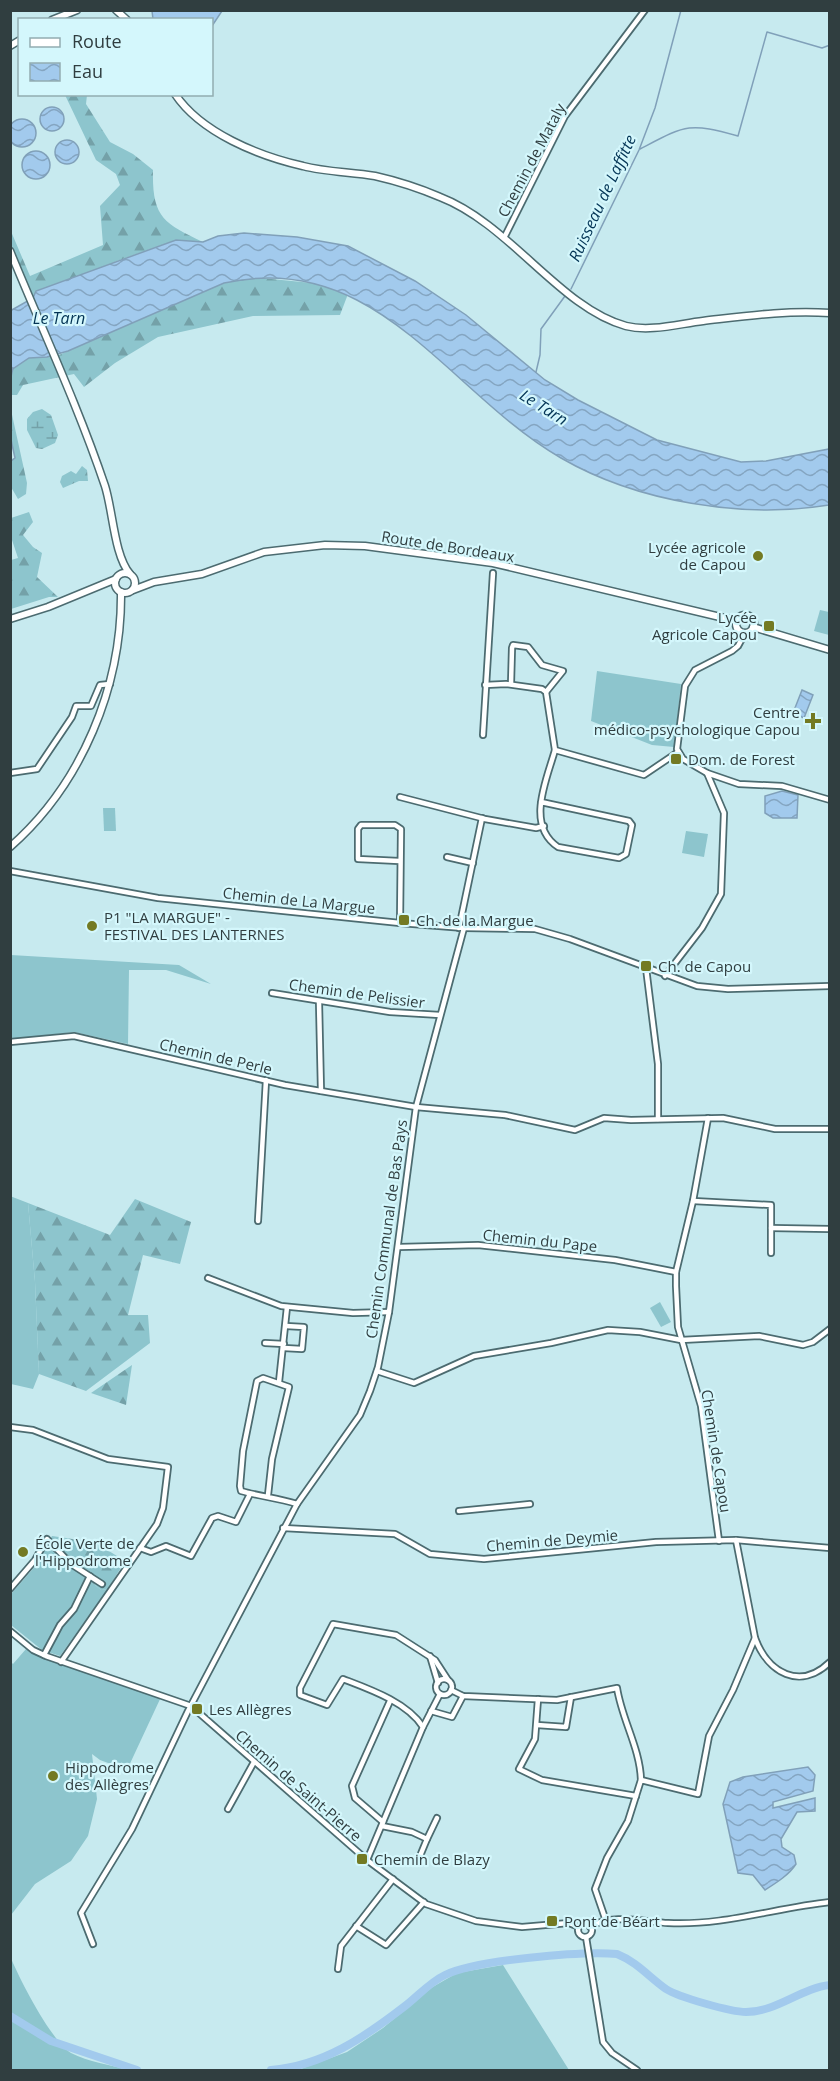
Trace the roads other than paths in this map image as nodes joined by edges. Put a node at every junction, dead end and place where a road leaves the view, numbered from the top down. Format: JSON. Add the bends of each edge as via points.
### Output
{"nodes":[{"id":1,"x":77,"y":10,"type":"edge"},
{"id":2,"x":645,"y":10,"type":"edge"},
{"id":3,"x":57,"y":18,"type":"edge"},
{"id":4,"x":177,"y":96,"type":"edge"},
{"id":5,"x":505,"y":236,"type":"junction"},
{"id":6,"x":10,"y":251,"type":"edge"},
{"id":7,"x":830,"y":313,"type":"edge"},
{"id":8,"x":121,"y":555,"type":"junction"},
{"id":9,"x":493,"y":573,"type":"dead end"},
{"id":10,"x":131,"y":575,"type":"junction"},
{"id":11,"x":116,"y":578,"type":"junction"},
{"id":12,"x":154,"y":582,"type":"junction"},
{"id":13,"x":97,"y":588,"type":"junction"},
{"id":14,"x":132,"y":590,"type":"junction"},
{"id":15,"x":120,"y":592,"type":"junction"},
{"id":16,"x":123,"y":610,"type":"junction"},
{"id":17,"x":10,"y":619,"type":"edge"},
{"id":18,"x":737,"y":621,"type":"junction"},
{"id":19,"x":753,"y":627,"type":"junction"},
{"id":20,"x":745,"y":633,"type":"junction"},
{"id":21,"x":830,"y":650,"type":"edge"},
{"id":22,"x":110,"y":684,"type":"junction"},
{"id":23,"x":511,"y":684,"type":"junction"},
{"id":24,"x":485,"y":685,"type":"junction"},
{"id":25,"x":546,"y":692,"type":"junction"},
{"id":26,"x":483,"y":735,"type":"dead end"},
{"id":27,"x":555,"y":750,"type":"junction"},
{"id":28,"x":678,"y":752,"type":"junction"},
{"id":29,"x":707,"y":772,"type":"junction"},
{"id":30,"x":10,"y":773,"type":"edge"},
{"id":31,"x":400,"y":797,"type":"dead end"},
{"id":32,"x":830,"y":800,"type":"edge"},
{"id":33,"x":540,"y":802,"type":"junction"},
{"id":34,"x":482,"y":818,"type":"junction"},
{"id":35,"x":544,"y":826,"type":"junction"},
{"id":36,"x":10,"y":847,"type":"edge"},
{"id":37,"x":447,"y":857,"type":"dead end"},
{"id":38,"x":399,"y":861,"type":"junction"},
{"id":39,"x":472,"y":863,"type":"junction"},
{"id":40,"x":10,"y":871,"type":"edge"},
{"id":41,"x":400,"y":923,"type":"junction"},
{"id":42,"x":462,"y":928,"type":"junction"},
{"id":43,"x":646,"y":968,"type":"junction"},
{"id":44,"x":665,"y":976,"type":"junction"},
{"id":45,"x":830,"y":986,"type":"edge"},
{"id":46,"x":272,"y":993,"type":"dead end"},
{"id":47,"x":319,"y":1002,"type":"junction"},
{"id":48,"x":440,"y":1015,"type":"junction"},
{"id":49,"x":10,"y":1042,"type":"edge"},
{"id":50,"x":266,"y":1080,"type":"junction"},
{"id":51,"x":321,"y":1091,"type":"junction"},
{"id":52,"x":416,"y":1107,"type":"junction"},
{"id":53,"x":708,"y":1118,"type":"junction"},
{"id":54,"x":658,"y":1119,"type":"junction"},
{"id":55,"x":830,"y":1129,"type":"edge"},
{"id":56,"x":693,"y":1201,"type":"junction"},
{"id":57,"x":258,"y":1221,"type":"dead end"},
{"id":58,"x":771,"y":1228,"type":"junction"},
{"id":59,"x":830,"y":1228,"type":"edge"},
{"id":60,"x":399,"y":1247,"type":"junction"},
{"id":61,"x":771,"y":1253,"type":"dead end"},
{"id":62,"x":676,"y":1272,"type":"junction"},
{"id":63,"x":208,"y":1278,"type":"dead end"},
{"id":64,"x":288,"y":1307,"type":"junction"},
{"id":65,"x":389,"y":1312,"type":"junction"},
{"id":66,"x":286,"y":1326,"type":"junction"},
{"id":67,"x":830,"y":1329,"type":"edge"},
{"id":68,"x":681,"y":1340,"type":"junction"},
{"id":69,"x":265,"y":1343,"type":"dead end"},
{"id":70,"x":284,"y":1346,"type":"junction"},
{"id":71,"x":377,"y":1371,"type":"junction"},
{"id":72,"x":279,"y":1382,"type":"junction"},
{"id":73,"x":10,"y":1427,"type":"edge"},
{"id":74,"x":250,"y":1494,"type":"junction"},
{"id":75,"x":268,"y":1495,"type":"junction"},
{"id":76,"x":297,"y":1504,"type":"junction"},
{"id":77,"x":530,"y":1504,"type":"dead end"},
{"id":78,"x":459,"y":1511,"type":"dead end"},
{"id":79,"x":283,"y":1528,"type":"junction"},
{"id":80,"x":736,"y":1540,"type":"junction"},
{"id":81,"x":719,"y":1541,"type":"junction"},
{"id":82,"x":141,"y":1548,"type":"junction"},
{"id":83,"x":830,"y":1548,"type":"edge"},
{"id":84,"x":90,"y":1576,"type":"junction"},
{"id":85,"x":102,"y":1584,"type":"dead end"},
{"id":86,"x":10,"y":1589,"type":"edge"},
{"id":87,"x":10,"y":1631,"type":"edge"},
{"id":88,"x":754,"y":1638,"type":"junction"},
{"id":89,"x":44,"y":1655,"type":"junction"},
{"id":90,"x":430,"y":1656,"type":"junction"},
{"id":91,"x":61,"y":1662,"type":"junction"},
{"id":92,"x":830,"y":1662,"type":"edge"},
{"id":93,"x":448,"y":1680,"type":"junction"},
{"id":94,"x":438,"y":1683,"type":"junction"},
{"id":95,"x":451,"y":1690,"type":"junction"},
{"id":96,"x":440,"y":1694,"type":"junction"},
{"id":97,"x":463,"y":1696,"type":"junction"},
{"id":98,"x":571,"y":1697,"type":"junction"},
{"id":99,"x":538,"y":1699,"type":"junction"},
{"id":100,"x":390,"y":1701,"type":"junction"},
{"id":101,"x":191,"y":1706,"type":"junction"},
{"id":102,"x":431,"y":1711,"type":"junction"},
{"id":103,"x":537,"y":1725,"type":"junction"},
{"id":104,"x":423,"y":1729,"type":"junction"},
{"id":105,"x":254,"y":1762,"type":"junction"},
{"id":106,"x":641,"y":1780,"type":"junction"},
{"id":107,"x":636,"y":1796,"type":"junction"},
{"id":108,"x":228,"y":1809,"type":"dead end"},
{"id":109,"x":436,"y":1818,"type":"dead end"},
{"id":110,"x":382,"y":1824,"type":"junction"},
{"id":111,"x":427,"y":1839,"type":"junction"},
{"id":112,"x":420,"y":1856,"type":"dead end"},
{"id":113,"x":367,"y":1860,"type":"junction"},
{"id":114,"x":393,"y":1879,"type":"junction"},
{"id":115,"x":424,"y":1902,"type":"junction"},
{"id":116,"x":830,"y":1902,"type":"edge"},
{"id":117,"x":606,"y":1921,"type":"junction"},
{"id":118,"x":356,"y":1926,"type":"junction"},
{"id":119,"x":579,"y":1927,"type":"junction"},
{"id":120,"x":590,"y":1927,"type":"junction"},
{"id":121,"x":586,"y":1937,"type":"junction"},
{"id":122,"x":93,"y":1944,"type":"dead end"},
{"id":123,"x":338,"y":1969,"type":"dead end"},
{"id":124,"x":634,"y":2069,"type":"edge"}],
"edges":[{"from":1,"to":3,"type":"main road"},
{"from":2,"to":5,"type":"street","name":"Chemin de Mataly","via":[[565,116]]},
{"from":4,"to":5,"type":"main road","via":[[191,115],[219,135],[290,163],[375,176],[441,197]]},
{"from":5,"to":7,"type":"main road","via":[[567,291],[625,326],[655,327],[783,311]]},
{"from":6,"to":8,"type":"main road","via":[[107,492]]},
{"from":8,"to":10,"type":"main road"},
{"from":8,"to":11,"type":"main road"},
{"from":9,"to":24,"type":"street"},
{"from":10,"to":11,"type":"main road","via":[[122,573]]},
{"from":10,"to":12,"type":"main road","name":"Route de Bordeaux"},
{"from":10,"to":14,"type":"main road","via":[[135,582]]},
{"from":11,"to":13,"type":"main road"},
{"from":11,"to":15,"type":"main road"},
{"from":12,"to":14,"type":"main road","name":"Route de Bordeaux"},
{"from":12,"to":18,"type":"main road","name":"Route de Bordeaux","via":[[202,574],[270,551],[325,545],[365,546],[506,565]]},
{"from":13,"to":15,"type":"main road"},
{"from":13,"to":17,"type":"main road"},
{"from":14,"to":15,"type":"main road"},
{"from":14,"to":16,"type":"main road"},
{"from":15,"to":16,"type":"main road"},
{"from":16,"to":22,"type":"main road"},
{"from":18,"to":19,"type":"main road","via":[[749,616]]},
{"from":18,"to":20,"type":"main road","via":[[738,629]]},
{"from":19,"to":20,"type":"main road"},
{"from":19,"to":21,"type":"main road"},
{"from":20,"to":28,"type":"street","via":[[738,646],[702,664],[687,682]]},
{"from":22,"to":30,"type":"street","via":[[100,685],[91,706],[76,706],[37,770]]},
{"from":22,"to":36,"type":"main road","via":[[79,761],[49,805]]},
{"from":23,"to":24,"type":"street"},
{"from":23,"to":25,"type":"street"},
{"from":23,"to":25,"type":"street","via":[[513,645],[528,647],[542,665],[563,672]]},
{"from":24,"to":26,"type":"street"},
{"from":25,"to":27,"type":"street"},
{"from":27,"to":28,"type":"street","via":[[644,775]]},
{"from":27,"to":33,"type":"street"},
{"from":28,"to":29,"type":"street"},
{"from":29,"to":32,"type":"street","via":[[738,784],[782,786]]},
{"from":29,"to":44,"type":"street","via":[[724,813],[721,894],[702,928]]},
{"from":31,"to":34,"type":"street"},
{"from":33,"to":35,"type":"street"},
{"from":33,"to":35,"type":"street","via":[[623,819],[632,825],[626,854],[619,858],[558,847]]},
{"from":34,"to":35,"type":"street","via":[[536,828]]},
{"from":34,"to":39,"type":"street","name":"Chemin Communal de Bas Pays"},
{"from":37,"to":39,"type":"street"},
{"from":38,"to":38,"type":"street","via":[[358,859],[361,825],[395,825],[401,829]]},
{"from":38,"to":41,"type":"street"},
{"from":39,"to":42,"type":"street","name":"Chemin Communal de Bas Pays"},
{"from":40,"to":41,"type":"street","name":"Chemin de La Margue","via":[[137,895]]},
{"from":41,"to":42,"type":"street","name":"Chemin de La Margue"},
{"from":42,"to":43,"type":"street","name":"Chemin de La Margue","via":[[535,929]]},
{"from":42,"to":48,"type":"street","name":"Chemin Communal de Bas Pays"},
{"from":43,"to":44,"type":"street","name":"Chemin de La Margue"},
{"from":43,"to":54,"type":"street","via":[[658,1065]]},
{"from":44,"to":45,"type":"street","name":"Chemin de La Margue","via":[[698,986],[728,989]]},
{"from":46,"to":47,"type":"street","name":"Chemin de Pelissier"},
{"from":47,"to":48,"type":"street","name":"Chemin de Pelissier"},
{"from":47,"to":51,"type":"street"},
{"from":48,"to":52,"type":"street","name":"Chemin Communal de Bas Pays"},
{"from":49,"to":50,"type":"street","name":"Chemin de Perle","via":[[74,1036]]},
{"from":50,"to":51,"type":"street","name":"Chemin de Perle"},
{"from":50,"to":57,"type":"street"},
{"from":51,"to":52,"type":"street","name":"Chemin de Perle"},
{"from":52,"to":54,"type":"street","name":"Chemin de Perle","via":[[505,1115],[575,1130],[604,1118]]},
{"from":52,"to":60,"type":"street","name":"Chemin Communal de Bas Pays"},
{"from":53,"to":54,"type":"street","name":"Chemin de Perle"},
{"from":53,"to":55,"type":"street","name":"Chemin de Perle","via":[[776,1129]]},
{"from":53,"to":56,"type":"street","name":"Chemin de Capou"},
{"from":56,"to":58,"type":"street","via":[[771,1205]]},
{"from":56,"to":62,"type":"street","name":"Chemin de Capou"},
{"from":58,"to":59,"type":"street"},
{"from":58,"to":61,"type":"street"},
{"from":60,"to":62,"type":"street","name":"Chemin du Pape","via":[[478,1245],[615,1260]]},
{"from":60,"to":65,"type":"street","name":"Chemin Communal de Bas Pays"},
{"from":62,"to":68,"type":"street","name":"Chemin de Capou"},
{"from":63,"to":64,"type":"street"},
{"from":64,"to":65,"type":"street"},
{"from":64,"to":66,"type":"street"},
{"from":65,"to":71,"type":"street","name":"Chemin Communal de Bas Pays"},
{"from":66,"to":70,"type":"street"},
{"from":66,"to":70,"type":"street","via":[[304,1327],[302,1349]]},
{"from":67,"to":68,"type":"street","via":[[802,1345],[759,1336]]},
{"from":68,"to":71,"type":"street","via":[[615,1329],[474,1356],[414,1383]]},
{"from":68,"to":81,"type":"street","name":"Chemin de Capou","via":[[701,1406]]},
{"from":69,"to":70,"type":"street"},
{"from":70,"to":72,"type":"street"},
{"from":71,"to":76,"type":"street","name":"Chemin Communal de Bas Pays","via":[[360,1415]]},
{"from":72,"to":74,"type":"street","via":[[263,1378],[257,1381],[240,1486],[241,1491]]},
{"from":72,"to":75,"type":"street","via":[[288,1391]]},
{"from":73,"to":82,"type":"street","via":[[33,1430],[108,1459],[168,1467],[164,1508]]},
{"from":74,"to":75,"type":"street"},
{"from":74,"to":82,"type":"street","via":[[236,1522],[212,1518],[191,1556],[166,1546],[151,1552]]},
{"from":75,"to":76,"type":"street"},
{"from":76,"to":79,"type":"street","name":"Chemin Communal de Bas Pays"},
{"from":77,"to":78,"type":"street"},
{"from":79,"to":81,"type":"street","name":"Chemin de Deymie","via":[[395,1534],[430,1554],[483,1559],[656,1542]]},
{"from":79,"to":101,"type":"street","name":"Chemin Communal de Bas Pays"},
{"from":80,"to":81,"type":"street","name":"Chemin de Deymie"},
{"from":80,"to":83,"type":"street","name":"Chemin de Deymie"},
{"from":80,"to":88,"type":"street"},
{"from":82,"to":91,"type":"street"},
{"from":84,"to":85,"type":"street"},
{"from":84,"to":86,"type":"street","via":[[71,1564],[47,1539]]},
{"from":84,"to":89,"type":"street"},
{"from":87,"to":89,"type":"street","name":"Chemin de Saint-Pierre"},
{"from":88,"to":92,"type":"street","via":[[765,1659],[795,1678],[816,1675]]},
{"from":88,"to":106,"type":"street","via":[[709,1736],[698,1794]]},
{"from":89,"to":91,"type":"street","name":"Chemin de Saint-Pierre"},
{"from":90,"to":93,"type":"street"},
{"from":90,"to":94,"type":"street"},
{"from":90,"to":100,"type":"street","via":[[391,1633],[333,1624],[329,1627],[298,1693],[327,1705],[343,1679]]},
{"from":91,"to":101,"type":"street","name":"Chemin de Saint-Pierre"},
{"from":93,"to":94,"type":"street"},
{"from":93,"to":95,"type":"street"},
{"from":94,"to":96,"type":"street"},
{"from":95,"to":96,"type":"street","via":[[447,1695]]},
{"from":95,"to":97,"type":"street"},
{"from":96,"to":102,"type":"street"},
{"from":97,"to":99,"type":"street"},
{"from":97,"to":102,"type":"street","via":[[452,1717]]},
{"from":98,"to":99,"type":"street"},
{"from":98,"to":103,"type":"street","via":[[566,1727]]},
{"from":98,"to":106,"type":"street","via":[[617,1688],[627,1730],[640,1760]]},
{"from":99,"to":103,"type":"street"},
{"from":100,"to":104,"type":"street"},
{"from":100,"to":110,"type":"street","via":[[352,1786],[355,1798]]},
{"from":101,"to":105,"type":"street","name":"Chemin de Saint-Pierre"},
{"from":101,"to":122,"type":"street","name":"Chemin Communal de Bas Pays","via":[[132,1829],[81,1913]]},
{"from":102,"to":104,"type":"street"},
{"from":103,"to":107,"type":"street","via":[[535,1739],[519,1769],[542,1780]]},
{"from":104,"to":110,"type":"street"},
{"from":105,"to":108,"type":"street"},
{"from":105,"to":113,"type":"street","name":"Chemin de Saint-Pierre"},
{"from":106,"to":107,"type":"street"},
{"from":107,"to":117,"type":"street","via":[[595,1889]]},
{"from":109,"to":111,"type":"street"},
{"from":110,"to":111,"type":"street"},
{"from":110,"to":113,"type":"street"},
{"from":111,"to":112,"type":"street"},
{"from":113,"to":114,"type":"street","name":"Chemin de Saint-Pierre"},
{"from":114,"to":115,"type":"street","name":"Chemin de Saint-Pierre"},
{"from":114,"to":118,"type":"street"},
{"from":115,"to":118,"type":"street","via":[[386,1945]]},
{"from":115,"to":119,"type":"street","name":"Chemin de Saint-Pierre","via":[[476,1921],[522,1926],[569,1923]]},
{"from":116,"to":117,"type":"street","via":[[703,1922]]},
{"from":117,"to":120,"type":"street"},
{"from":118,"to":123,"type":"street","via":[[341,1946]]},
{"from":119,"to":120,"type":"street"},
{"from":119,"to":121,"type":"street","via":[[580,1935]]},
{"from":120,"to":121,"type":"street","via":[[591,1933]]},
{"from":121,"to":124,"type":"street","via":[[603,2042]]}]}
